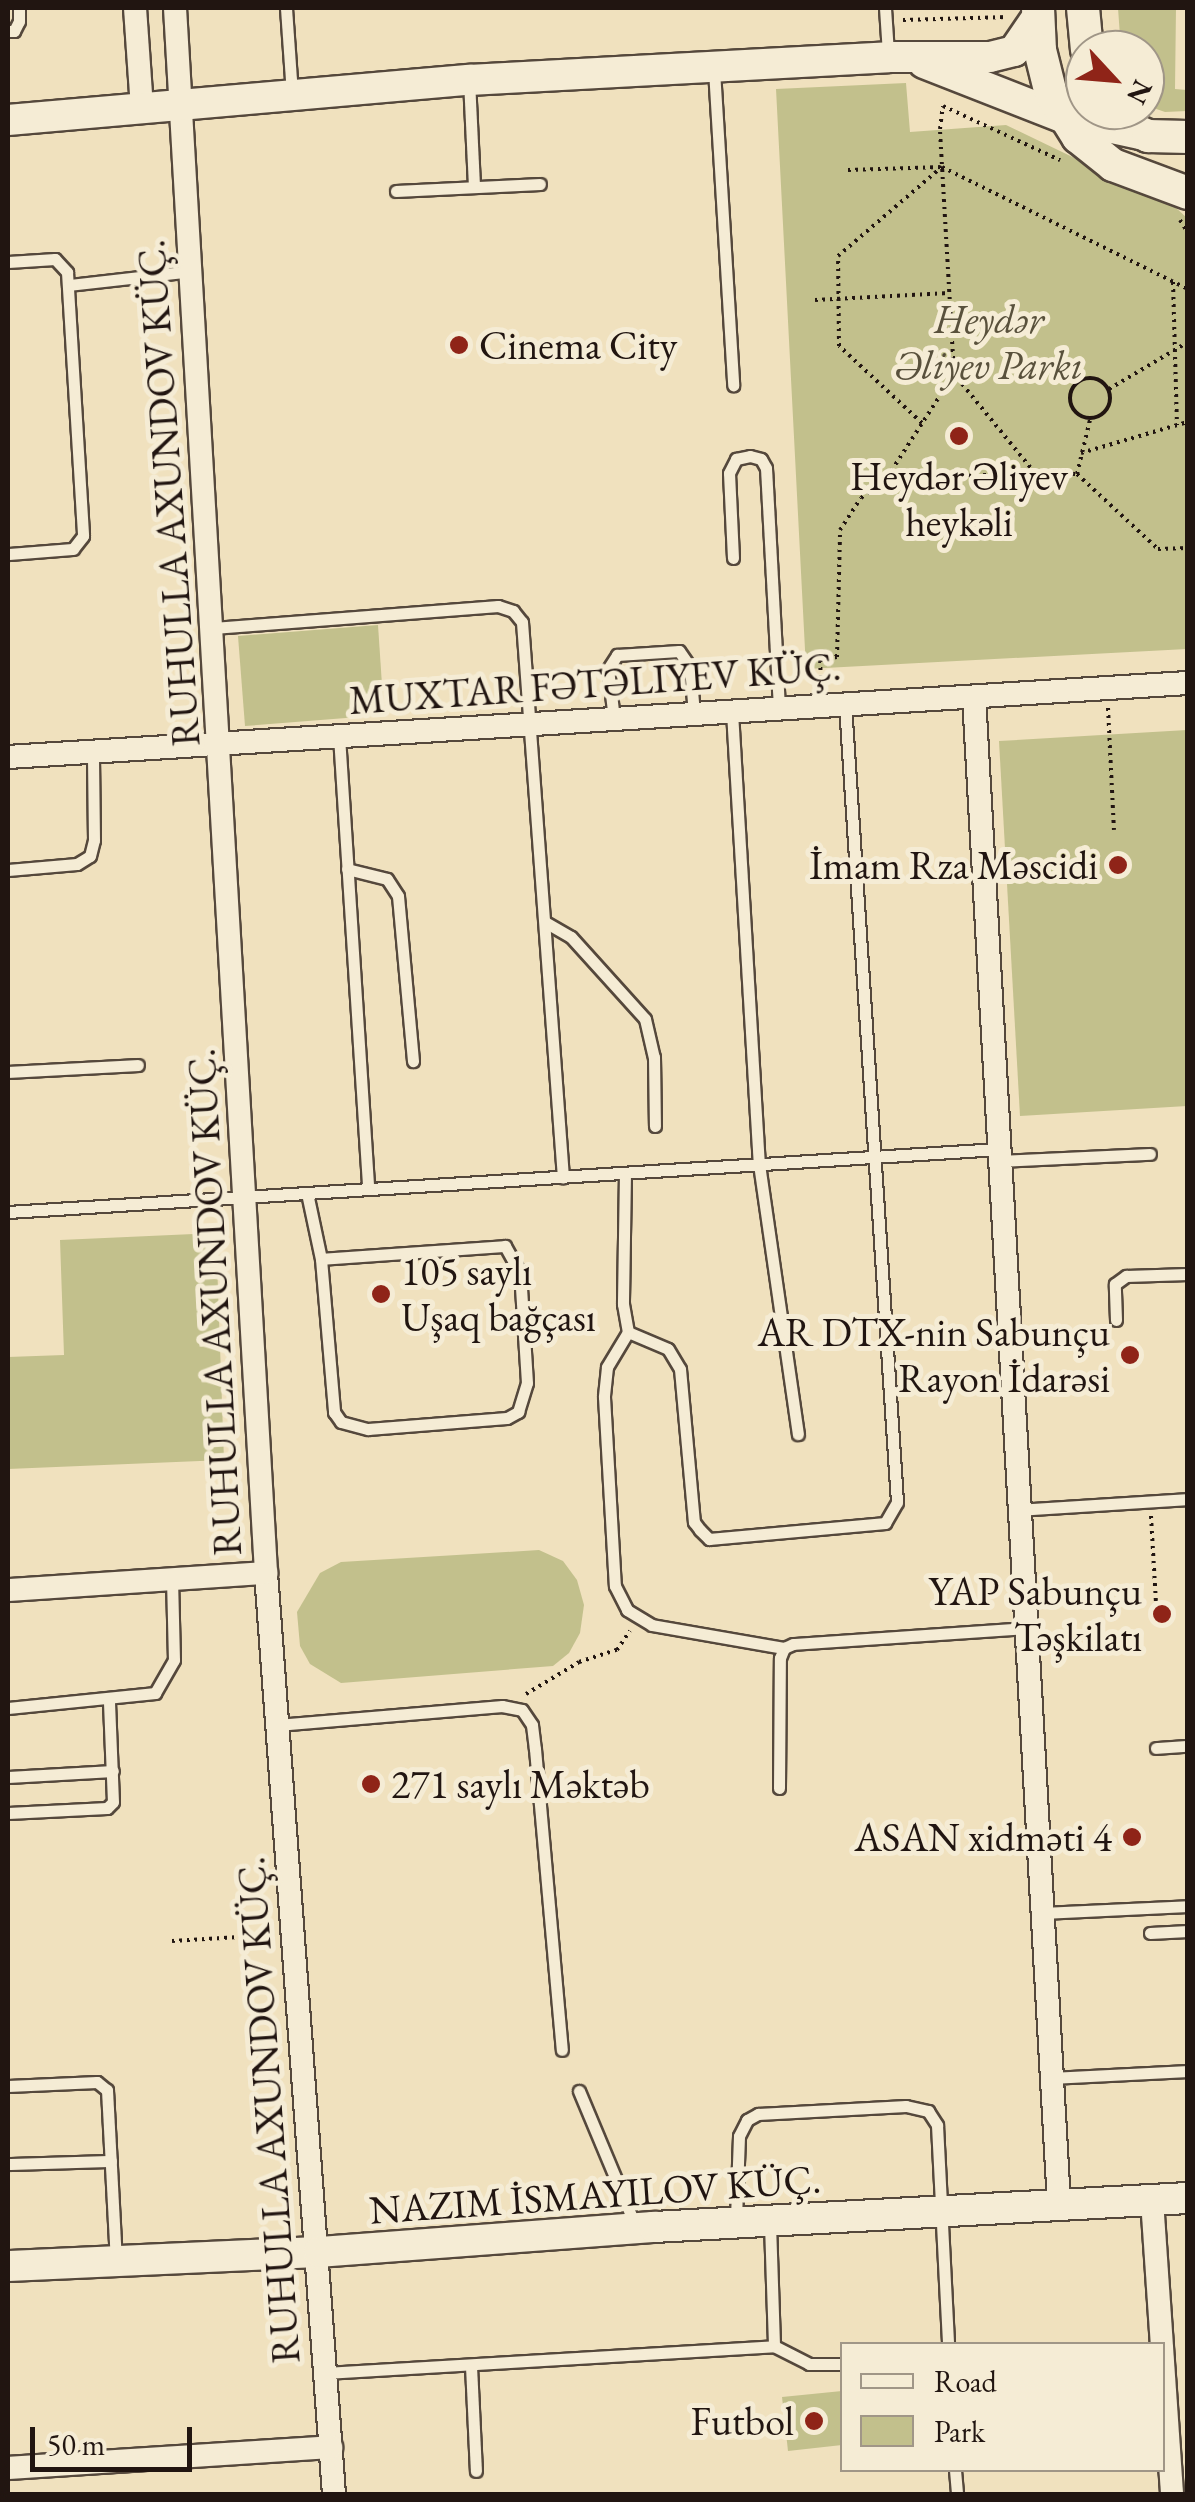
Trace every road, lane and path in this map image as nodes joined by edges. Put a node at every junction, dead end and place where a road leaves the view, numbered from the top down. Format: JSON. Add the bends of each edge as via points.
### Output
{"nodes":[{"id":1,"x":19,"y":8,"type":"edge"},
{"id":2,"x":135,"y":8,"type":"edge"},
{"id":3,"x":175,"y":8,"type":"edge"},
{"id":4,"x":286,"y":8,"type":"edge"},
{"id":5,"x":1030,"y":13,"type":"edge"},
{"id":6,"x":885,"y":14,"type":"edge"},
{"id":7,"x":8,"y":31,"type":"edge"},
{"id":8,"x":897,"y":57,"type":"junction"},
{"id":9,"x":714,"y":65,"type":"junction"},
{"id":10,"x":468,"y":80,"type":"junction"},
{"id":11,"x":292,"y":95,"type":"junction"},
{"id":12,"x":182,"y":104,"type":"junction"},
{"id":13,"x":142,"y":106,"type":"junction"},
{"id":14,"x":1062,"y":117,"type":"junction"},
{"id":15,"x":8,"y":120,"type":"edge"},
{"id":16,"x":1134,"y":130,"type":"edge"},
{"id":17,"x":1148,"y":136,"type":"junction"},
{"id":18,"x":1188,"y":137,"type":"edge"},
{"id":19,"x":1068,"y":164,"type":"dead end"},
{"id":20,"x":942,"y":167,"type":"junction"},
{"id":21,"x":848,"y":170,"type":"dead end"},
{"id":22,"x":540,"y":184,"type":"dead end"},
{"id":23,"x":474,"y":186,"type":"junction"},
{"id":24,"x":396,"y":191,"type":"dead end"},
{"id":25,"x":1179,"y":203,"type":"edge"},
{"id":26,"x":1188,"y":233,"type":"edge"},
{"id":27,"x":8,"y":262,"type":"edge"},
{"id":28,"x":191,"y":271,"type":"junction"},
{"id":29,"x":1173,"y":282,"type":"junction"},
{"id":30,"x":69,"y":285,"type":"junction"},
{"id":31,"x":1188,"y":289,"type":"edge"},
{"id":32,"x":949,"y":294,"type":"junction"},
{"id":33,"x":836,"y":299,"type":"junction"},
{"id":34,"x":815,"y":300,"type":"dead end"},
{"id":35,"x":1188,"y":342,"type":"edge"},
{"id":36,"x":1175,"y":350,"type":"junction"},
{"id":37,"x":954,"y":374,"type":"junction"},
{"id":38,"x":733,"y":384,"type":"dead end"},
{"id":39,"x":1109,"y":390,"type":"junction"},
{"id":40,"x":1091,"y":418,"type":"junction"},
{"id":41,"x":1188,"y":422,"type":"edge"},
{"id":42,"x":922,"y":423,"type":"junction"},
{"id":43,"x":1177,"y":425,"type":"junction"},
{"id":44,"x":1081,"y":453,"type":"junction"},
{"id":45,"x":1036,"y":474,"type":"junction"},
{"id":46,"x":1077,"y":474,"type":"junction"},
{"id":47,"x":886,"y":479,"type":"junction"},
{"id":48,"x":1188,"y":548,"type":"edge"},
{"id":49,"x":8,"y":554,"type":"edge"},
{"id":50,"x":734,"y":558,"type":"dead end"},
{"id":51,"x":214,"y":628,"type":"junction"},
{"id":52,"x":1188,"y":683,"type":"edge"},
{"id":53,"x":1106,"y":688,"type":"junction"},
{"id":54,"x":974,"y":697,"type":"junction"},
{"id":55,"x":779,"y":699,"type":"junction"},
{"id":56,"x":846,"y":705,"type":"junction"},
{"id":57,"x":732,"y":712,"type":"junction"},
{"id":58,"x":694,"y":714,"type":"junction"},
{"id":59,"x":614,"y":719,"type":"junction"},
{"id":60,"x":530,"y":725,"type":"junction"},
{"id":61,"x":339,"y":736,"type":"junction"},
{"id":62,"x":221,"y":744,"type":"junction"},
{"id":63,"x":94,"y":752,"type":"junction"},
{"id":64,"x":8,"y":757,"type":"edge"},
{"id":65,"x":1114,"y":830,"type":"dead end"},
{"id":66,"x":347,"y":868,"type":"junction"},
{"id":67,"x":8,"y":870,"type":"edge"},
{"id":68,"x":545,"y":922,"type":"junction"},
{"id":69,"x":413,"y":1061,"type":"dead end"},
{"id":70,"x":138,"y":1065,"type":"dead end"},
{"id":71,"x":8,"y":1072,"type":"edge"},
{"id":72,"x":655,"y":1126,"type":"dead end"},
{"id":73,"x":1150,"y":1154,"type":"dead end"},
{"id":74,"x":999,"y":1155,"type":"junction"},
{"id":75,"x":875,"y":1157,"type":"junction"},
{"id":76,"x":759,"y":1164,"type":"junction"},
{"id":77,"x":624,"y":1173,"type":"junction"},
{"id":78,"x":563,"y":1176,"type":"junction"},
{"id":79,"x":368,"y":1189,"type":"junction"},
{"id":80,"x":307,"y":1193,"type":"junction"},
{"id":81,"x":246,"y":1196,"type":"junction"},
{"id":82,"x":8,"y":1212,"type":"edge"},
{"id":83,"x":322,"y":1259,"type":"junction"},
{"id":84,"x":1188,"y":1274,"type":"edge"},
{"id":85,"x":1116,"y":1320,"type":"dead end"},
{"id":86,"x":628,"y":1332,"type":"junction"},
{"id":87,"x":798,"y":1434,"type":"dead end"},
{"id":88,"x":1188,"y":1498,"type":"edge"},
{"id":89,"x":1150,"y":1501,"type":"junction"},
{"id":90,"x":1018,"y":1510,"type":"junction"},
{"id":91,"x":266,"y":1573,"type":"junction"},
{"id":92,"x":172,"y":1579,"type":"junction"},
{"id":93,"x":8,"y":1590,"type":"edge"},
{"id":94,"x":1156,"y":1602,"type":"dead end"},
{"id":95,"x":637,"y":1618,"type":"junction"},
{"id":96,"x":1025,"y":1628,"type":"junction"},
{"id":97,"x":784,"y":1648,"type":"junction"},
{"id":98,"x":108,"y":1701,"type":"junction"},
{"id":99,"x":8,"y":1708,"type":"edge"},
{"id":100,"x":522,"y":1710,"type":"junction"},
{"id":101,"x":277,"y":1725,"type":"junction"},
{"id":102,"x":1188,"y":1746,"type":"edge"},
{"id":103,"x":1156,"y":1748,"type":"dead end"},
{"id":104,"x":113,"y":1771,"type":"junction"},
{"id":105,"x":8,"y":1777,"type":"edge"},
{"id":106,"x":779,"y":1788,"type":"dead end"},
{"id":107,"x":8,"y":1813,"type":"edge"},
{"id":108,"x":1188,"y":1906,"type":"edge"},
{"id":109,"x":1042,"y":1913,"type":"junction"},
{"id":110,"x":1188,"y":1930,"type":"edge"},
{"id":111,"x":1150,"y":1933,"type":"dead end"},
{"id":112,"x":292,"y":1934,"type":"junction"},
{"id":113,"x":172,"y":1941,"type":"dead end"},
{"id":114,"x":562,"y":2050,"type":"dead end"},
{"id":115,"x":1188,"y":2072,"type":"edge"},
{"id":116,"x":1051,"y":2078,"type":"junction"},
{"id":117,"x":8,"y":2086,"type":"edge"},
{"id":118,"x":579,"y":2091,"type":"dead end"},
{"id":119,"x":111,"y":2161,"type":"junction"},
{"id":120,"x":8,"y":2164,"type":"edge"},
{"id":121,"x":1188,"y":2198,"type":"edge"},
{"id":122,"x":1152,"y":2200,"type":"junction"},
{"id":123,"x":1060,"y":2204,"type":"junction"},
{"id":124,"x":938,"y":2213,"type":"junction"},
{"id":125,"x":770,"y":2224,"type":"junction"},
{"id":126,"x":736,"y":2226,"type":"junction"},
{"id":127,"x":637,"y":2228,"type":"junction"},
{"id":128,"x":318,"y":2252,"type":"junction"},
{"id":129,"x":116,"y":2261,"type":"junction"},
{"id":130,"x":8,"y":2266,"type":"edge"},
{"id":131,"x":948,"y":2342,"type":"edge"},
{"id":132,"x":774,"y":2346,"type":"junction"},
{"id":133,"x":840,"y":2364,"type":"edge"},
{"id":134,"x":471,"y":2366,"type":"junction"},
{"id":135,"x":325,"y":2373,"type":"junction"},
{"id":136,"x":330,"y":2446,"type":"junction"},
{"id":137,"x":1180,"y":2459,"type":"edge"},
{"id":138,"x":8,"y":2468,"type":"edge"},
{"id":139,"x":476,"y":2471,"type":"dead end"},
{"id":140,"x":334,"y":2494,"type":"edge"},
{"id":141,"x":1172,"y":2494,"type":"edge"}],
"edges":[{"from":1,"to":7,"type":"lane","via":[[20,21]]},
{"from":2,"to":13,"type":"street"},
{"from":3,"to":12,"type":"street","name":"RUHULLA AXUNDOV KÜÇ."},
{"from":4,"to":11,"type":"lane"},
{"from":5,"to":6,"type":"path"},
{"from":5,"to":8,"type":"street","via":[[1022,44],[1003,56]]},
{"from":5,"to":14,"type":"main road"},
{"from":6,"to":8,"type":"lane"},
{"from":8,"to":9,"type":"street"},
{"from":8,"to":14,"type":"street"},
{"from":9,"to":10,"type":"street"},
{"from":9,"to":38,"type":"lane"},
{"from":10,"to":11,"type":"street"},
{"from":10,"to":23,"type":"lane"},
{"from":11,"to":12,"type":"street"},
{"from":12,"to":13,"type":"street"},
{"from":12,"to":28,"type":"street","name":"RUHULLA AXUNDOV KÜÇ."},
{"from":13,"to":15,"type":"street"},
{"from":14,"to":17,"type":"street"},
{"from":14,"to":25,"type":"main road","via":[[1092,150]]},
{"from":16,"to":17,"type":"main road"},
{"from":17,"to":18,"type":"main road"},
{"from":19,"to":20,"type":"path","via":[[943,106]]},
{"from":20,"to":21,"type":"path"},
{"from":20,"to":29,"type":"path"},
{"from":20,"to":32,"type":"path"},
{"from":20,"to":33,"type":"path","via":[[838,256]]},
{"from":22,"to":23,"type":"lane"},
{"from":23,"to":24,"type":"lane"},
{"from":25,"to":26,"type":"path"},
{"from":27,"to":30,"type":"lane","via":[[55,259]]},
{"from":28,"to":30,"type":"lane"},
{"from":28,"to":51,"type":"street","name":"RUHULLA AXUNDOV KÜÇ."},
{"from":29,"to":31,"type":"path"},
{"from":29,"to":36,"type":"path"},
{"from":30,"to":49,"type":"lane","via":[[84,536],[73,549]]},
{"from":32,"to":33,"type":"path"},
{"from":32,"to":37,"type":"path"},
{"from":33,"to":34,"type":"path"},
{"from":33,"to":42,"type":"path","via":[[839,346]]},
{"from":35,"to":36,"type":"path"},
{"from":36,"to":39,"type":"path"},
{"from":36,"to":43,"type":"path"},
{"from":37,"to":42,"type":"path"},
{"from":37,"to":45,"type":"path"},
{"from":39,"to":40,"type":"path","via":[[1108,408]]},
{"from":39,"to":40,"type":"path","via":[[1084,378],[1070,391],[1074,410]]},
{"from":40,"to":44,"type":"path"},
{"from":41,"to":43,"type":"path"},
{"from":42,"to":47,"type":"path"},
{"from":43,"to":44,"type":"path"},
{"from":44,"to":46,"type":"path"},
{"from":45,"to":46,"type":"path"},
{"from":45,"to":47,"type":"path"},
{"from":46,"to":48,"type":"path","via":[[1158,548]]},
{"from":47,"to":55,"type":"path","via":[[861,498],[840,530],[837,657],[820,660],[821,690]]},
{"from":50,"to":55,"type":"lane","via":[[729,473],[736,459],[750,456],[766,468]]},
{"from":51,"to":60,"type":"lane","via":[[513,610],[522,622]]},
{"from":51,"to":62,"type":"street","name":"RUHULLA AXUNDOV KÜÇ."},
{"from":52,"to":53,"type":"street","name":"MUXTAR FƏTƏLIYEV KÜÇ."},
{"from":53,"to":54,"type":"street","name":"MUXTAR FƏTƏLIYEV KÜÇ."},
{"from":53,"to":65,"type":"path"},
{"from":54,"to":56,"type":"street","name":"MUXTAR FƏTƏLIYEV KÜÇ."},
{"from":54,"to":74,"type":"street"},
{"from":55,"to":56,"type":"street","name":"MUXTAR FƏTƏLIYEV KÜÇ."},
{"from":55,"to":57,"type":"street","name":"MUXTAR FƏTƏLIYEV KÜÇ."},
{"from":56,"to":75,"type":"lane"},
{"from":57,"to":58,"type":"street","name":"MUXTAR FƏTƏLIYEV KÜÇ."},
{"from":57,"to":76,"type":"lane"},
{"from":58,"to":59,"type":"street","name":"MUXTAR FƏTƏLIYEV KÜÇ."},
{"from":58,"to":59,"type":"lane","via":[[686,657],[679,651],[610,660]]},
{"from":59,"to":60,"type":"street","name":"MUXTAR FƏTƏLIYEV KÜÇ."},
{"from":60,"to":61,"type":"street","name":"MUXTAR FƏTƏLIYEV KÜÇ."},
{"from":60,"to":68,"type":"lane"},
{"from":61,"to":62,"type":"street","name":"MUXTAR FƏTƏLIYEV KÜÇ."},
{"from":61,"to":66,"type":"lane"},
{"from":62,"to":63,"type":"street","name":"MUXTAR FƏTƏLIYEV KÜÇ."},
{"from":62,"to":81,"type":"street","name":"RUHULLA AXUNDOV KÜÇ."},
{"from":63,"to":64,"type":"street","name":"MUXTAR FƏTƏLIYEV KÜÇ."},
{"from":63,"to":67,"type":"lane","via":[[90,856],[77,864]]},
{"from":66,"to":69,"type":"lane","via":[[387,879],[398,896]]},
{"from":66,"to":79,"type":"lane"},
{"from":68,"to":72,"type":"lane","via":[[570,936],[645,1019],[654,1057]]},
{"from":68,"to":78,"type":"lane"},
{"from":70,"to":71,"type":"lane"},
{"from":73,"to":74,"type":"lane"},
{"from":74,"to":75,"type":"lane"},
{"from":74,"to":90,"type":"street"},
{"from":75,"to":76,"type":"lane"},
{"from":75,"to":86,"type":"lane","via":[[897,1502],[885,1523],[709,1539],[694,1522],[680,1369],[668,1349]]},
{"from":76,"to":77,"type":"lane"},
{"from":76,"to":87,"type":"lane"},
{"from":77,"to":78,"type":"lane"},
{"from":77,"to":86,"type":"lane"},
{"from":78,"to":79,"type":"lane"},
{"from":79,"to":80,"type":"lane"},
{"from":80,"to":81,"type":"lane"},
{"from":80,"to":83,"type":"lane"},
{"from":81,"to":82,"type":"lane"},
{"from":81,"to":91,"type":"street","name":"RUHULLA AXUNDOV KÜÇ."},
{"from":83,"to":83,"type":"lane","via":[[334,1412],[341,1422],[368,1429],[518,1412],[528,1382],[520,1273],[504,1246]]},
{"from":84,"to":85,"type":"lane","via":[[1126,1276],[1115,1284]]},
{"from":86,"to":95,"type":"lane","via":[[607,1367],[604,1397],[615,1586]]},
{"from":88,"to":89,"type":"lane"},
{"from":89,"to":90,"type":"lane"},
{"from":89,"to":94,"type":"path"},
{"from":90,"to":96,"type":"street"},
{"from":91,"to":92,"type":"street"},
{"from":91,"to":101,"type":"street","name":"RUHULLA AXUNDOV KÜÇ."},
{"from":92,"to":93,"type":"street"},
{"from":92,"to":98,"type":"lane","via":[[174,1660],[166,1678],[155,1693]]},
{"from":95,"to":97,"type":"lane"},
{"from":95,"to":100,"type":"path","via":[[617,1650],[544,1680],[522,1699]]},
{"from":96,"to":97,"type":"lane"},
{"from":96,"to":109,"type":"street"},
{"from":97,"to":106,"type":"lane"},
{"from":98,"to":99,"type":"lane"},
{"from":98,"to":104,"type":"lane"},
{"from":100,"to":101,"type":"lane","via":[[502,1706]]},
{"from":100,"to":114,"type":"lane","via":[[535,1749]]},
{"from":101,"to":112,"type":"street","name":"RUHULLA AXUNDOV KÜÇ."},
{"from":102,"to":103,"type":"lane"},
{"from":104,"to":105,"type":"lane"},
{"from":104,"to":107,"type":"lane","via":[[114,1796],[106,1808]]},
{"from":108,"to":109,"type":"lane"},
{"from":109,"to":116,"type":"street"},
{"from":110,"to":111,"type":"lane"},
{"from":112,"to":113,"type":"path"},
{"from":112,"to":128,"type":"street","name":"RUHULLA AXUNDOV KÜÇ."},
{"from":115,"to":116,"type":"lane"},
{"from":116,"to":123,"type":"street"},
{"from":117,"to":119,"type":"lane","via":[[104,2085]]},
{"from":118,"to":127,"type":"lane"},
{"from":119,"to":120,"type":"lane"},
{"from":119,"to":129,"type":"lane"},
{"from":121,"to":122,"type":"street"},
{"from":122,"to":123,"type":"street"},
{"from":122,"to":137,"type":"street"},
{"from":123,"to":124,"type":"street"},
{"from":124,"to":125,"type":"street"},
{"from":124,"to":126,"type":"lane","via":[[937,2125],[928,2111],[906,2106],[758,2114],[739,2136]]},
{"from":124,"to":131,"type":"lane"},
{"from":125,"to":126,"type":"street"},
{"from":125,"to":132,"type":"lane"},
{"from":126,"to":127,"type":"street"},
{"from":127,"to":128,"type":"street"},
{"from":128,"to":129,"type":"street"},
{"from":128,"to":135,"type":"street","name":"RUHULLA AXUNDOV KÜÇ."},
{"from":129,"to":130,"type":"street"},
{"from":132,"to":133,"type":"lane","via":[[809,2364]]},
{"from":132,"to":134,"type":"lane"},
{"from":134,"to":135,"type":"lane"},
{"from":134,"to":139,"type":"lane"},
{"from":135,"to":136,"type":"street","name":"RUHULLA AXUNDOV KÜÇ."},
{"from":136,"to":138,"type":"street"},
{"from":136,"to":140,"type":"street","name":"RUHULLA AXUNDOV KÜÇ."},
{"from":137,"to":141,"type":"street"}]}
